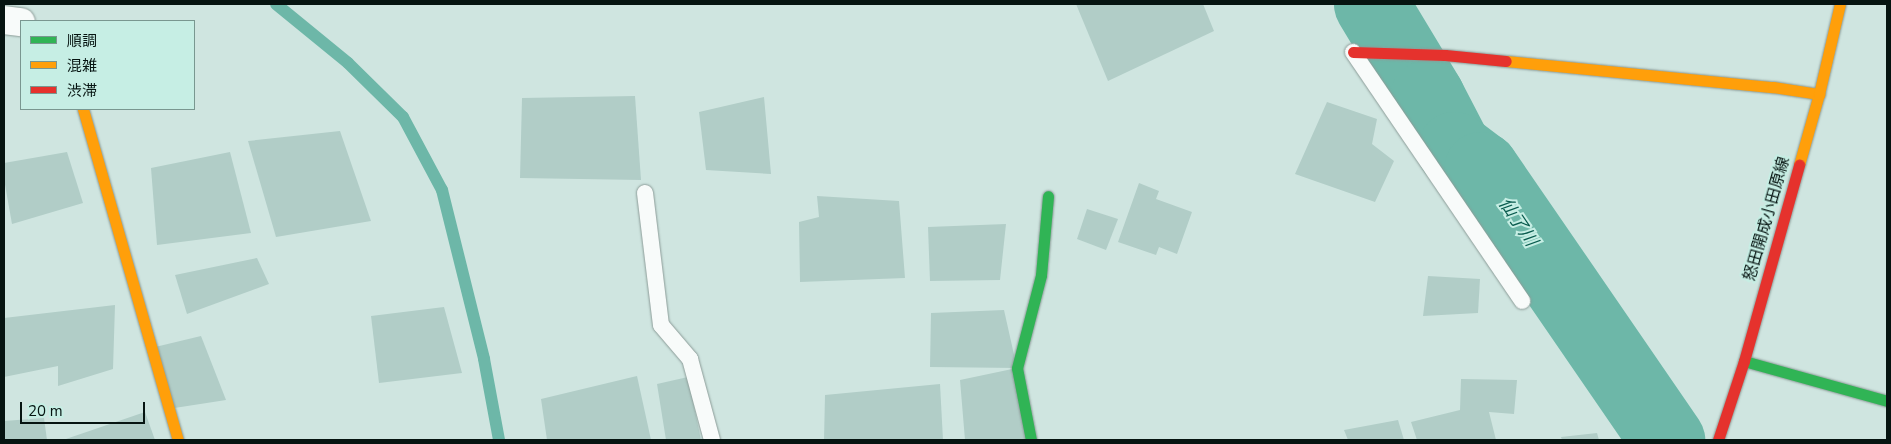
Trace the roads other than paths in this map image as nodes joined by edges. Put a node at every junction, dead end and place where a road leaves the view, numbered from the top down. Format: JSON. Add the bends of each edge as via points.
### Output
{"nodes":[{"id":1,"x":1840,"y":4,"type":"edge"},
{"id":2,"x":4,"y":20,"type":"edge"},
{"id":3,"x":20,"y":22,"type":"edge"},
{"id":4,"x":1353,"y":52,"type":"joint"},
{"id":5,"x":1820,"y":94,"type":"junction"},
{"id":6,"x":83,"y":110,"type":"edge"},
{"id":7,"x":645,"y":193,"type":"dead end"},
{"id":8,"x":1048,"y":196,"type":"dead end"},
{"id":9,"x":1522,"y":301,"type":"dead end"},
{"id":10,"x":1744,"y":361,"type":"junction"},
{"id":11,"x":1887,"y":401,"type":"edge"},
{"id":12,"x":178,"y":440,"type":"edge"},
{"id":13,"x":712,"y":440,"type":"edge"},
{"id":14,"x":1031,"y":440,"type":"edge"},
{"id":15,"x":1718,"y":440,"type":"edge"}],
"edges":[{"from":1,"to":5,"type":"street","name":"怒田開成小田原線"},
{"from":2,"to":3,"type":"street"},
{"from":4,"to":5,"type":"street","via":[[1445,55]]},
{"from":4,"to":9,"type":"lane"},
{"from":5,"to":10,"type":"street","name":"怒田開成小田原線"},
{"from":6,"to":12,"type":"street"},
{"from":7,"to":13,"type":"lane","via":[[661,325],[690,359]]},
{"from":8,"to":14,"type":"street","via":[[1041,275],[1017,368]]},
{"from":10,"to":11,"type":"street"},
{"from":10,"to":15,"type":"street","name":"怒田開成小田原線"}]}
